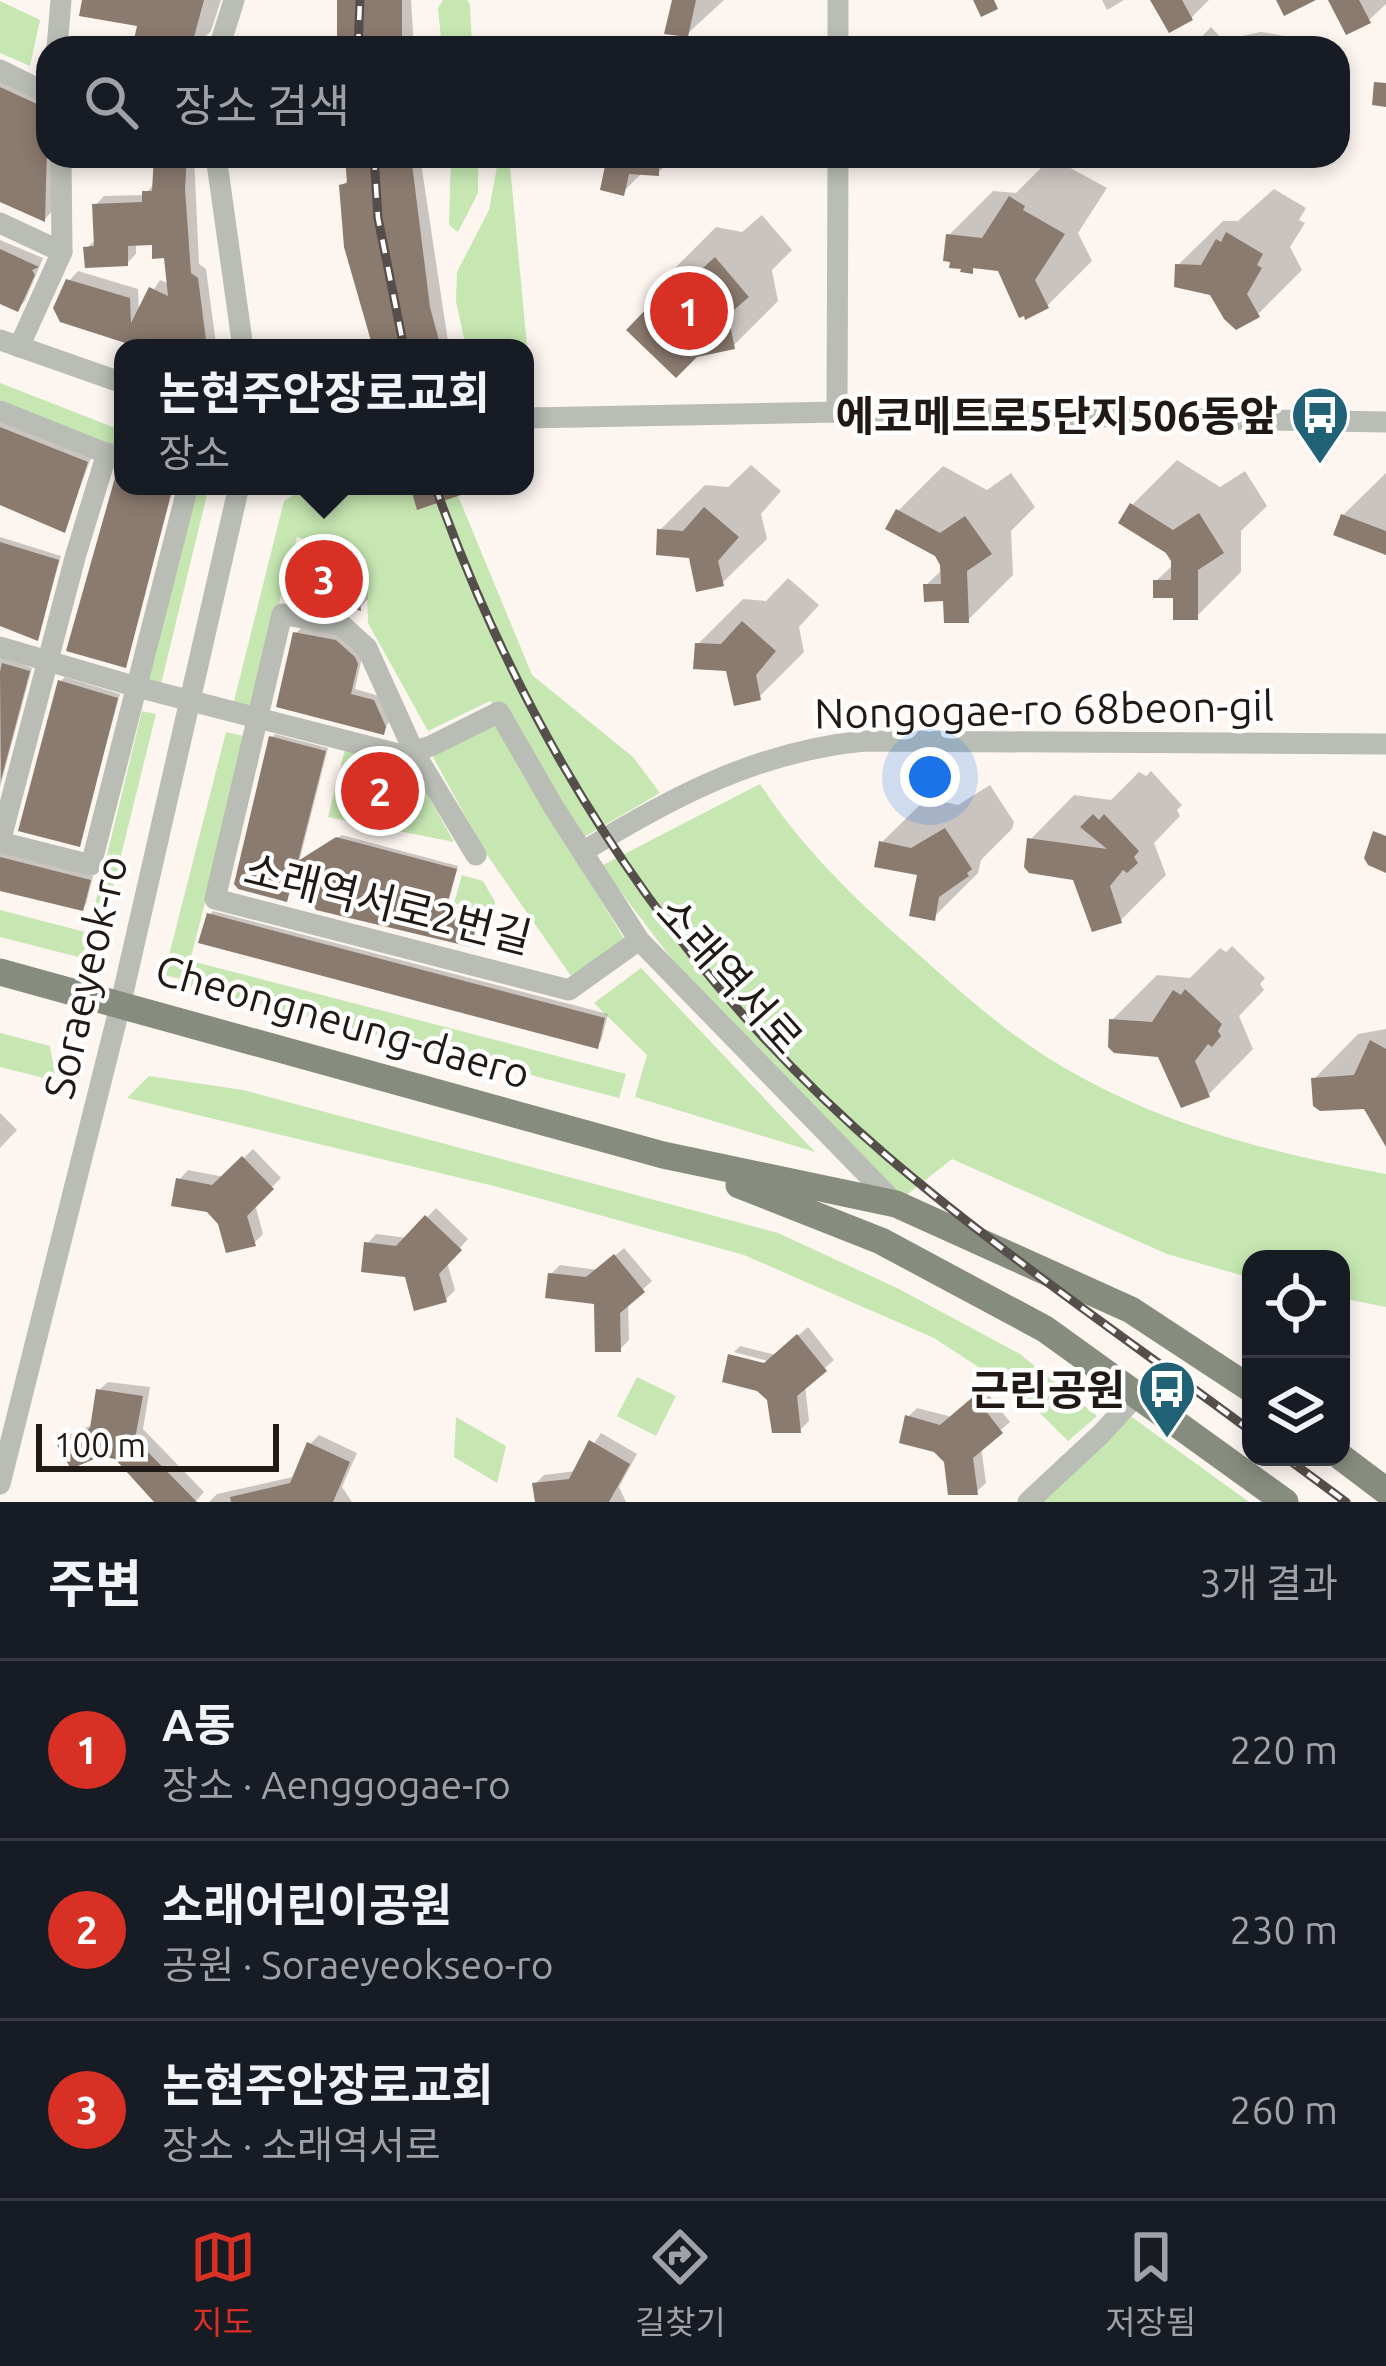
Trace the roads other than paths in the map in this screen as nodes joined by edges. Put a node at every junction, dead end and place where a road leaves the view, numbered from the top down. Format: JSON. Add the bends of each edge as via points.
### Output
{"nodes":[{"id":1,"x":61,"y":0,"type":"edge"},
{"id":2,"x":234,"y":0,"type":"edge"},
{"id":3,"x":838,"y":0,"type":"edge"},
{"id":4,"x":58,"y":36,"type":"edge"},
{"id":5,"x":223,"y":36,"type":"edge"},
{"id":6,"x":838,"y":36,"type":"edge"},
{"id":7,"x":0,"y":70,"type":"edge"},
{"id":8,"x":36,"y":88,"type":"edge"},
{"id":9,"x":62,"y":168,"type":"edge"},
{"id":10,"x":217,"y":168,"type":"edge"},
{"id":11,"x":838,"y":168,"type":"edge"},
{"id":12,"x":0,"y":223,"type":"edge"},
{"id":13,"x":62,"y":252,"type":"junction"},
{"id":14,"x":242,"y":339,"type":"edge"},
{"id":15,"x":10,"y":343,"type":"edge"},
{"id":16,"x":114,"y":380,"type":"edge"},
{"id":17,"x":0,"y":411,"type":"edge"},
{"id":18,"x":836,"y":412,"type":"junction"},
{"id":19,"x":534,"y":418,"type":"edge"},
{"id":20,"x":1386,"y":422,"type":"edge"},
{"id":21,"x":114,"y":456,"type":"edge"},
{"id":22,"x":114,"y":459,"type":"edge"},
{"id":23,"x":186,"y":495,"type":"edge"},
{"id":24,"x":236,"y":495,"type":"edge"},
{"id":25,"x":0,"y":647,"type":"edge"},
{"id":26,"x":50,"y":661,"type":"junction"},
{"id":27,"x":136,"y":687,"type":"junction"},
{"id":28,"x":189,"y":700,"type":"junction"},
{"id":29,"x":258,"y":719,"type":"junction"},
{"id":30,"x":1386,"y":744,"type":"edge"},
{"id":31,"x":414,"y":752,"type":"junction"},
{"id":32,"x":0,"y":842,"type":"edge"},
{"id":33,"x":584,"y":851,"type":"junction"},
{"id":34,"x":476,"y":855,"type":"dead end"},
{"id":35,"x":638,"y":940,"type":"junction"},
{"id":36,"x":0,"y":972,"type":"edge"},
{"id":37,"x":122,"y":1003,"type":"junction"},
{"id":38,"x":663,"y":1155,"type":"junction"},
{"id":39,"x":896,"y":1204,"type":"junction"},
{"id":40,"x":1242,"y":1383,"type":"edge"},
{"id":41,"x":1137,"y":1395,"type":"junction"},
{"id":42,"x":1350,"y":1464,"type":"edge"},
{"id":43,"x":0,"y":1484,"type":"edge"},
{"id":44,"x":1386,"y":1491,"type":"edge"},
{"id":45,"x":1028,"y":1502,"type":"edge"},
{"id":46,"x":1285,"y":1502,"type":"edge"}],
"edges":[{"from":1,"to":4,"type":"street"},
{"from":2,"to":5,"type":"street"},
{"from":3,"to":6,"type":"street"},
{"from":7,"to":8,"type":"street"},
{"from":9,"to":13,"type":"street"},
{"from":10,"to":14,"type":"street"},
{"from":11,"to":18,"type":"street"},
{"from":12,"to":13,"type":"street"},
{"from":13,"to":15,"type":"street"},
{"from":15,"to":16,"type":"street"},
{"from":17,"to":21,"type":"street"},
{"from":18,"to":19,"type":"street"},
{"from":18,"to":20,"type":"street"},
{"from":22,"to":26,"type":"street","via":[[76,554]]},
{"from":23,"to":27,"type":"street"},
{"from":24,"to":28,"type":"street","name":"Soraeyeok-ro"},
{"from":25,"to":26,"type":"street"},
{"from":26,"to":27,"type":"street"},
{"from":26,"to":32,"type":"street"},
{"from":27,"to":28,"type":"street"},
{"from":27,"to":32,"type":"street","via":[[91,865]]},
{"from":28,"to":29,"type":"street"},
{"from":28,"to":37,"type":"street","name":"Soraeyeok-ro"},
{"from":29,"to":31,"type":"street"},
{"from":29,"to":31,"type":"street","via":[[282,614],[343,626],[367,648]]},
{"from":29,"to":35,"type":"street","name":"소래역서로2번길","via":[[215,899],[569,990]]},
{"from":30,"to":33,"type":"street","name":"Nongogae-ro 68beon-gil","via":[[818,746],[713,779]]},
{"from":31,"to":33,"type":"street","name":"소래역서로","via":[[499,712]]},
{"from":31,"to":34,"type":"street"},
{"from":33,"to":35,"type":"street","name":"소래역서로"},
{"from":35,"to":39,"type":"street","name":"소래역서로"},
{"from":36,"to":37,"type":"main road","name":"Cheongneung-daero"},
{"from":37,"to":38,"type":"main road","name":"Cheongneung-daero"},
{"from":37,"to":43,"type":"street","name":"Soraeyeok-ro"},
{"from":38,"to":39,"type":"main road","name":"Cheongneung-daero"},
{"from":38,"to":41,"type":"main road","name":"Cheongneung-daero","via":[[881,1241],[1046,1329]]},
{"from":39,"to":40,"type":"main road","name":"Cheongneung-daero","via":[[1131,1310]]},
{"from":41,"to":45,"type":"street"},
{"from":41,"to":46,"type":"main road","name":"Cheongneung-daero"},
{"from":42,"to":44,"type":"main road"}]}
